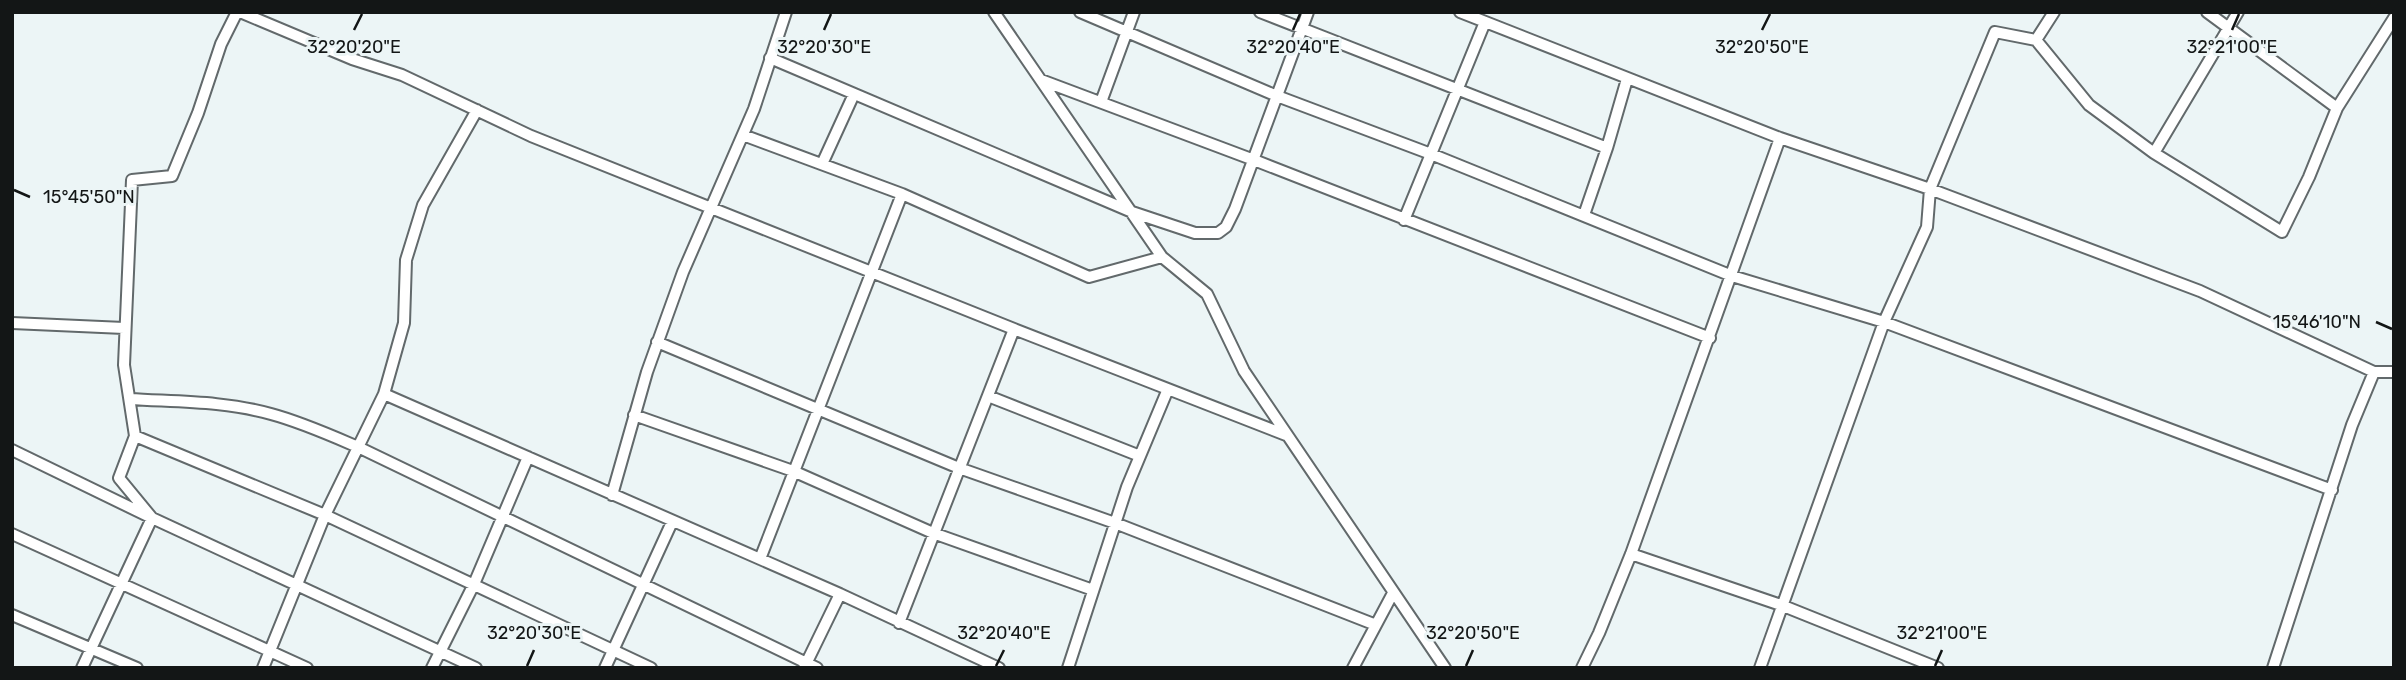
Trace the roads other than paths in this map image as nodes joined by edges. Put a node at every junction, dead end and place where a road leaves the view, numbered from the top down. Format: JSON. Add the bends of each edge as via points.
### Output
{"nodes":[{"id":1,"x":239,"y":12,"type":"edge"},
{"id":2,"x":786,"y":12,"type":"edge"},
{"id":3,"x":994,"y":12,"type":"edge"},
{"id":4,"x":1080,"y":12,"type":"edge"},
{"id":5,"x":1133,"y":12,"type":"edge"},
{"id":6,"x":1260,"y":12,"type":"edge"},
{"id":7,"x":1308,"y":12,"type":"edge"},
{"id":8,"x":1460,"y":12,"type":"edge"},
{"id":9,"x":2054,"y":12,"type":"edge"},
{"id":10,"x":2207,"y":12,"type":"edge"},
{"id":11,"x":2238,"y":12,"type":"edge"},
{"id":12,"x":265,"y":17,"type":"edge"},
{"id":13,"x":2394,"y":18,"type":"edge"},
{"id":14,"x":1485,"y":22,"type":"junction"},
{"id":15,"x":1302,"y":29,"type":"junction"},
{"id":16,"x":2230,"y":29,"type":"junction"},
{"id":17,"x":1125,"y":31,"type":"junction"},
{"id":18,"x":2036,"y":40,"type":"junction"},
{"id":19,"x":770,"y":58,"type":"junction"},
{"id":20,"x":1627,"y":79,"type":"junction"},
{"id":21,"x":1041,"y":80,"type":"junction"},
{"id":22,"x":1457,"y":89,"type":"junction"},
{"id":23,"x":854,"y":94,"type":"junction"},
{"id":24,"x":1277,"y":96,"type":"junction"},
{"id":25,"x":1101,"y":103,"type":"junction"},
{"id":26,"x":2337,"y":108,"type":"junction"},
{"id":27,"x":477,"y":110,"type":"junction"},
{"id":28,"x":743,"y":135,"type":"junction"},
{"id":29,"x":1780,"y":138,"type":"junction"},
{"id":30,"x":1607,"y":148,"type":"junction"},
{"id":31,"x":2154,"y":153,"type":"junction"},
{"id":32,"x":1431,"y":154,"type":"junction"},
{"id":33,"x":1254,"y":160,"type":"junction"},
{"id":34,"x":822,"y":164,"type":"junction"},
{"id":35,"x":1930,"y":189,"type":"junction"},
{"id":36,"x":902,"y":194,"type":"junction"},
{"id":37,"x":711,"y":207,"type":"junction"},
{"id":38,"x":1132,"y":212,"type":"junction"},
{"id":39,"x":1584,"y":215,"type":"junction"},
{"id":40,"x":1405,"y":220,"type":"junction"},
{"id":41,"x":1162,"y":257,"type":"junction"},
{"id":42,"x":871,"y":271,"type":"junction"},
{"id":43,"x":1732,"y":276,"type":"junction"},
{"id":44,"x":1884,"y":322,"type":"junction"},
{"id":45,"x":12,"y":323,"type":"edge"},
{"id":46,"x":124,"y":328,"type":"junction"},
{"id":47,"x":1014,"y":330,"type":"junction"},
{"id":48,"x":1710,"y":338,"type":"junction"},
{"id":49,"x":657,"y":342,"type":"junction"},
{"id":50,"x":2374,"y":372,"type":"junction"},
{"id":51,"x":2394,"y":372,"type":"edge"},
{"id":52,"x":1168,"y":389,"type":"junction"},
{"id":53,"x":384,"y":394,"type":"junction"},
{"id":54,"x":988,"y":396,"type":"junction"},
{"id":55,"x":130,"y":399,"type":"junction"},
{"id":56,"x":818,"y":409,"type":"junction"},
{"id":57,"x":634,"y":415,"type":"junction"},
{"id":58,"x":1286,"y":435,"type":"junction"},
{"id":59,"x":135,"y":436,"type":"junction"},
{"id":60,"x":358,"y":447,"type":"junction"},
{"id":61,"x":12,"y":450,"type":"edge"},
{"id":62,"x":1140,"y":456,"type":"junction"},
{"id":63,"x":528,"y":457,"type":"junction"},
{"id":64,"x":959,"y":468,"type":"junction"},
{"id":65,"x":793,"y":471,"type":"junction"},
{"id":66,"x":2332,"y":491,"type":"junction"},
{"id":67,"x":612,"y":495,"type":"junction"},
{"id":68,"x":326,"y":515,"type":"junction"},
{"id":69,"x":502,"y":517,"type":"junction"},
{"id":70,"x":152,"y":518,"type":"junction"},
{"id":71,"x":672,"y":522,"type":"junction"},
{"id":72,"x":1115,"y":523,"type":"junction"},
{"id":73,"x":933,"y":533,"type":"junction"},
{"id":74,"x":12,"y":534,"type":"edge"},
{"id":75,"x":1630,"y":554,"type":"junction"},
{"id":76,"x":760,"y":559,"type":"junction"},
{"id":77,"x":474,"y":584,"type":"junction"},
{"id":78,"x":642,"y":584,"type":"junction"},
{"id":79,"x":121,"y":585,"type":"junction"},
{"id":80,"x":297,"y":585,"type":"junction"},
{"id":81,"x":1093,"y":590,"type":"junction"},
{"id":82,"x":840,"y":593,"type":"junction"},
{"id":83,"x":1392,"y":593,"type":"junction"},
{"id":84,"x":1782,"y":606,"type":"junction"},
{"id":85,"x":12,"y":615,"type":"edge"},
{"id":86,"x":899,"y":623,"type":"junction"},
{"id":87,"x":1376,"y":625,"type":"junction"},
{"id":88,"x":92,"y":647,"type":"junction"},
{"id":89,"x":613,"y":650,"type":"junction"},
{"id":90,"x":271,"y":651,"type":"junction"},
{"id":91,"x":440,"y":651,"type":"junction"},
{"id":92,"x":983,"y":664,"type":"edge"},
{"id":93,"x":809,"y":666,"type":"edge"},
{"id":94,"x":1926,"y":666,"type":"edge"},
{"id":95,"x":82,"y":668,"type":"edge"},
{"id":96,"x":137,"y":668,"type":"edge"},
{"id":97,"x":263,"y":668,"type":"edge"},
{"id":98,"x":307,"y":668,"type":"edge"},
{"id":99,"x":432,"y":668,"type":"edge"},
{"id":100,"x":475,"y":668,"type":"edge"},
{"id":101,"x":605,"y":668,"type":"edge"},
{"id":102,"x":651,"y":668,"type":"edge"},
{"id":103,"x":999,"y":668,"type":"edge"},
{"id":104,"x":1068,"y":668,"type":"edge"},
{"id":105,"x":1353,"y":668,"type":"edge"},
{"id":106,"x":1445,"y":668,"type":"edge"},
{"id":107,"x":1582,"y":668,"type":"edge"},
{"id":108,"x":1760,"y":668,"type":"edge"},
{"id":109,"x":1938,"y":668,"type":"edge"},
{"id":110,"x":2273,"y":668,"type":"edge"}],
"edges":[{"from":1,"to":12,"type":"street"},
{"from":1,"to":46,"type":"street","via":[[216,57],[172,176],[132,180]]},
{"from":2,"to":19,"type":"street"},
{"from":3,"to":21,"type":"street"},
{"from":4,"to":17,"type":"street"},
{"from":5,"to":17,"type":"street"},
{"from":6,"to":15,"type":"street"},
{"from":7,"to":15,"type":"street"},
{"from":8,"to":14,"type":"street"},
{"from":9,"to":18,"type":"street"},
{"from":10,"to":16,"type":"street"},
{"from":11,"to":16,"type":"street"},
{"from":12,"to":27,"type":"street","via":[[352,59],[402,75]]},
{"from":13,"to":26,"type":"street"},
{"from":14,"to":20,"type":"street"},
{"from":14,"to":22,"type":"street"},
{"from":15,"to":22,"type":"street"},
{"from":15,"to":24,"type":"street"},
{"from":16,"to":26,"type":"street"},
{"from":16,"to":31,"type":"street"},
{"from":17,"to":24,"type":"street"},
{"from":17,"to":25,"type":"street"},
{"from":18,"to":31,"type":"street","via":[[2089,105]]},
{"from":18,"to":35,"type":"street","via":[[1995,32]]},
{"from":19,"to":23,"type":"street"},
{"from":19,"to":28,"type":"street"},
{"from":20,"to":29,"type":"street"},
{"from":20,"to":30,"type":"street"},
{"from":21,"to":25,"type":"street"},
{"from":21,"to":38,"type":"street"},
{"from":22,"to":30,"type":"street"},
{"from":22,"to":32,"type":"street"},
{"from":23,"to":34,"type":"street"},
{"from":23,"to":38,"type":"street"},
{"from":24,"to":32,"type":"street"},
{"from":24,"to":33,"type":"street"},
{"from":25,"to":33,"type":"street"},
{"from":26,"to":31,"type":"street","via":[[2282,232]]},
{"from":27,"to":37,"type":"street"},
{"from":27,"to":53,"type":"street","via":[[423,205],[406,260],[404,323]]},
{"from":28,"to":34,"type":"street"},
{"from":28,"to":37,"type":"street"},
{"from":29,"to":35,"type":"street"},
{"from":29,"to":43,"type":"street"},
{"from":30,"to":39,"type":"street"},
{"from":32,"to":39,"type":"street"},
{"from":32,"to":40,"type":"street"},
{"from":33,"to":38,"type":"street","via":[[1226,228],[1218,233],[1195,233]]},
{"from":33,"to":40,"type":"street"},
{"from":34,"to":36,"type":"street"},
{"from":35,"to":44,"type":"street","via":[[1927,227]]},
{"from":35,"to":50,"type":"street","via":[[2200,291]]},
{"from":36,"to":41,"type":"street","via":[[1090,277]]},
{"from":36,"to":42,"type":"street"},
{"from":37,"to":42,"type":"street"},
{"from":37,"to":49,"type":"street"},
{"from":38,"to":41,"type":"street"},
{"from":39,"to":43,"type":"street"},
{"from":40,"to":48,"type":"street"},
{"from":41,"to":58,"type":"street","via":[[1207,294],[1244,371]]},
{"from":42,"to":47,"type":"street"},
{"from":42,"to":56,"type":"street"},
{"from":43,"to":44,"type":"street"},
{"from":43,"to":48,"type":"street"},
{"from":44,"to":66,"type":"street"},
{"from":44,"to":84,"type":"street"},
{"from":45,"to":46,"type":"street"},
{"from":46,"to":55,"type":"street"},
{"from":47,"to":52,"type":"street"},
{"from":47,"to":54,"type":"street"},
{"from":48,"to":75,"type":"street"},
{"from":49,"to":56,"type":"street"},
{"from":49,"to":57,"type":"street"},
{"from":50,"to":51,"type":"street"},
{"from":50,"to":66,"type":"street"},
{"from":52,"to":58,"type":"street"},
{"from":52,"to":62,"type":"street"},
{"from":53,"to":60,"type":"street"},
{"from":53,"to":63,"type":"street"},
{"from":54,"to":62,"type":"street"},
{"from":54,"to":64,"type":"street"},
{"from":55,"to":59,"type":"street"},
{"from":55,"to":60,"type":"street","via":[[213,403],[270,413]]},
{"from":56,"to":64,"type":"street"},
{"from":56,"to":65,"type":"street"},
{"from":57,"to":65,"type":"street"},
{"from":57,"to":67,"type":"street"},
{"from":58,"to":83,"type":"street"},
{"from":59,"to":68,"type":"street"},
{"from":59,"to":70,"type":"street","via":[[119,478]]},
{"from":60,"to":68,"type":"street"},
{"from":60,"to":69,"type":"street"},
{"from":61,"to":70,"type":"street"},
{"from":62,"to":72,"type":"street"},
{"from":63,"to":67,"type":"street"},
{"from":63,"to":69,"type":"street"},
{"from":64,"to":72,"type":"street"},
{"from":64,"to":73,"type":"street"},
{"from":65,"to":73,"type":"street"},
{"from":65,"to":76,"type":"street"},
{"from":66,"to":110,"type":"street"},
{"from":67,"to":71,"type":"street"},
{"from":68,"to":77,"type":"street"},
{"from":68,"to":80,"type":"street"},
{"from":69,"to":77,"type":"street"},
{"from":69,"to":78,"type":"street"},
{"from":70,"to":79,"type":"street"},
{"from":70,"to":80,"type":"street"},
{"from":71,"to":76,"type":"street"},
{"from":71,"to":78,"type":"street"},
{"from":72,"to":81,"type":"street"},
{"from":72,"to":87,"type":"street"},
{"from":73,"to":81,"type":"street"},
{"from":73,"to":86,"type":"street"},
{"from":74,"to":79,"type":"street"},
{"from":75,"to":84,"type":"street"},
{"from":75,"to":107,"type":"street"},
{"from":76,"to":82,"type":"street"},
{"from":77,"to":89,"type":"street"},
{"from":77,"to":91,"type":"street"},
{"from":78,"to":89,"type":"street"},
{"from":78,"to":93,"type":"street"},
{"from":79,"to":88,"type":"street"},
{"from":79,"to":90,"type":"street"},
{"from":80,"to":90,"type":"street"},
{"from":80,"to":91,"type":"street"},
{"from":81,"to":104,"type":"street"},
{"from":82,"to":86,"type":"street"},
{"from":82,"to":93,"type":"street"},
{"from":83,"to":87,"type":"street"},
{"from":83,"to":106,"type":"street"},
{"from":84,"to":94,"type":"street"},
{"from":84,"to":108,"type":"street"},
{"from":85,"to":88,"type":"street"},
{"from":86,"to":92,"type":"street"},
{"from":87,"to":105,"type":"street"},
{"from":88,"to":95,"type":"street"},
{"from":88,"to":96,"type":"street"},
{"from":89,"to":101,"type":"street"},
{"from":89,"to":102,"type":"street"},
{"from":90,"to":97,"type":"street"},
{"from":90,"to":98,"type":"street"},
{"from":91,"to":99,"type":"street"},
{"from":91,"to":100,"type":"street"},
{"from":92,"to":103,"type":"street"},
{"from":94,"to":109,"type":"street"}]}
